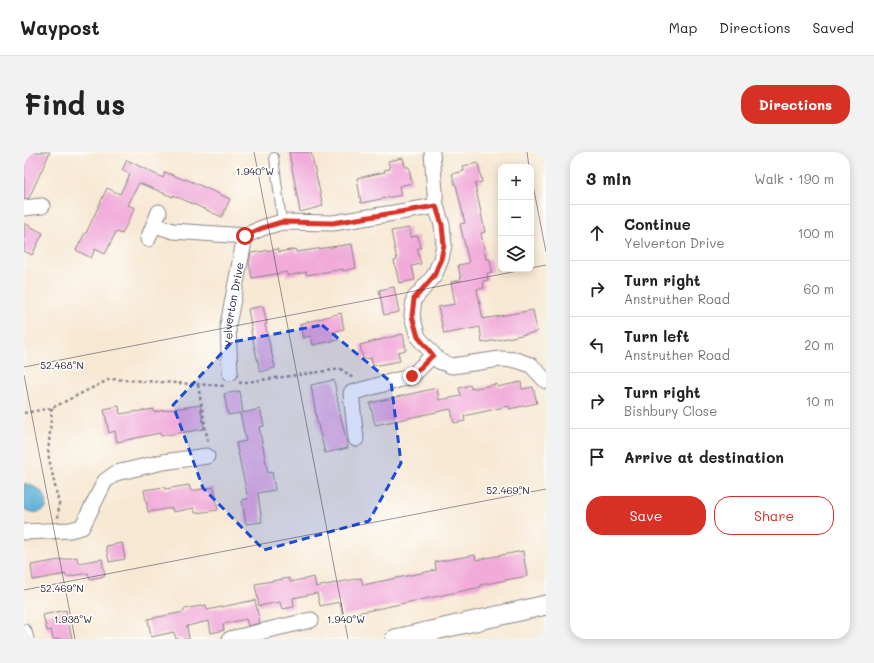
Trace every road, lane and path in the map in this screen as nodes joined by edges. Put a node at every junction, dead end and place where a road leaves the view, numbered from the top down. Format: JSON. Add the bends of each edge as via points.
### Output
{"nodes":[{"id":1,"x":432,"y":152,"type":"edge"},
{"id":2,"x":274,"y":157,"type":"dead end"},
{"id":3,"x":42,"y":206,"type":"dead end"},
{"id":4,"x":436,"y":206,"type":"junction"},
{"id":5,"x":24,"y":208,"type":"edge"},
{"id":6,"x":282,"y":222,"type":"junction"},
{"id":7,"x":245,"y":236,"type":"junction"},
{"id":8,"x":148,"y":239,"type":"dead end"},
{"id":9,"x":433,"y":355,"type":"junction"},
{"id":10,"x":233,"y":381,"type":"junction"},
{"id":11,"x":546,"y":381,"type":"edge"},
{"id":12,"x":198,"y":385,"type":"junction"},
{"id":13,"x":366,"y":388,"type":"junction"},
{"id":14,"x":52,"y":408,"type":"junction"},
{"id":15,"x":24,"y":413,"type":"edge"},
{"id":16,"x":356,"y":438,"type":"dead end"},
{"id":17,"x":207,"y":456,"type":"joint"},
{"id":18,"x":57,"y":531,"type":"junction"},
{"id":19,"x":24,"y":532,"type":"edge"},
{"id":20,"x":546,"y":605,"type":"edge"},
{"id":21,"x":311,"y":620,"type":"dead end"},
{"id":22,"x":24,"y":632,"type":"edge"},
{"id":23,"x":414,"y":637,"type":"edge"},
{"id":24,"x":26,"y":639,"type":"edge"},
{"id":25,"x":230,"y":639,"type":"edge"},
{"id":26,"x":394,"y":639,"type":"edge"}],
"edges":[{"from":1,"to":4,"type":"street"},
{"from":2,"to":6,"type":"lane"},
{"from":3,"to":5,"type":"street"},
{"from":4,"to":6,"type":"street","via":[[333,223]]},
{"from":4,"to":9,"type":"street","via":[[442,225],[444,245],[441,259],[434,276],[414,299],[412,316],[418,337]]},
{"from":6,"to":7,"type":"street"},
{"from":7,"to":8,"type":"street","via":[[173,231],[157,218]]},
{"from":7,"to":10,"type":"street","name":"Yelverton Drive","via":[[228,325]]},
{"from":9,"to":11,"type":"street","via":[[439,361],[452,366],[500,359],[516,360],[531,365]]},
{"from":9,"to":13,"type":"street","via":[[412,376]]},
{"from":10,"to":12,"type":"path","via":[[224,386]]},
{"from":10,"to":13,"type":"path","via":[[341,369]]},
{"from":12,"to":14,"type":"path","via":[[110,379]]},
{"from":12,"to":17,"type":"path","via":[[209,445]]},
{"from":13,"to":16,"type":"street","via":[[351,393]]},
{"from":14,"to":15,"type":"path"},
{"from":14,"to":18,"type":"path","via":[[48,454],[59,504]]},
{"from":17,"to":18,"type":"street","via":[[116,473],[105,482],[82,527]]},
{"from":18,"to":19,"type":"street"},
{"from":20,"to":23,"type":"street"},
{"from":21,"to":25,"type":"street"},
{"from":22,"to":24,"type":"street"},
{"from":23,"to":26,"type":"street"}]}
